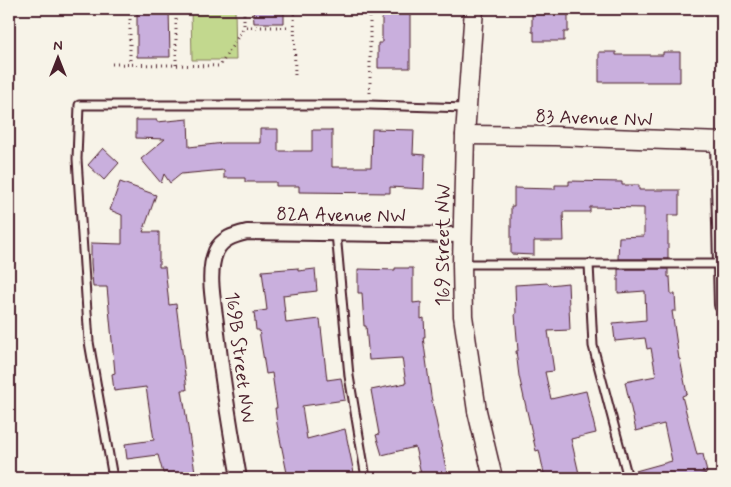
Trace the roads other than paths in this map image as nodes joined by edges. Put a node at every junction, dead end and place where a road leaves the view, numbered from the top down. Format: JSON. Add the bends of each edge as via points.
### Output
{"nodes":[{"id":1,"x":474,"y":9,"type":"edge"},
{"id":2,"x":466,"y":108,"type":"junction"},
{"id":3,"x":465,"y":135,"type":"junction"},
{"id":4,"x":720,"y":142,"type":"edge"},
{"id":5,"x":336,"y":233,"type":"junction"},
{"id":6,"x":462,"y":234,"type":"junction"},
{"id":7,"x":221,"y":242,"type":"joint"},
{"id":8,"x":462,"y":264,"type":"junction"},
{"id":9,"x":589,"y":264,"type":"junction"},
{"id":10,"x":722,"y":264,"type":"edge"},
{"id":11,"x":722,"y":305,"type":"edge"},
{"id":12,"x":113,"y":478,"type":"edge"},
{"id":13,"x":239,"y":478,"type":"edge"},
{"id":14,"x":366,"y":478,"type":"edge"},
{"id":15,"x":493,"y":478,"type":"edge"},
{"id":16,"x":628,"y":478,"type":"edge"}],
"edges":[{"from":1,"to":2,"type":"street","name":"169 Street NW"},
{"from":2,"to":3,"type":"street","name":"169 Street NW"},
{"from":2,"to":12,"type":"lane","via":[[370,105],[79,106],[77,159],[89,342]]},
{"from":3,"to":4,"type":"street","name":"83 Avenue NW"},
{"from":3,"to":6,"type":"street","name":"169 Street NW"},
{"from":4,"to":10,"type":"street"},
{"from":5,"to":6,"type":"street","name":"82A Avenue NW"},
{"from":5,"to":7,"type":"street","name":"82A Avenue NW","via":[[247,232]]},
{"from":5,"to":14,"type":"lane","via":[[349,376]]},
{"from":6,"to":8,"type":"street","name":"169 Street NW"},
{"from":7,"to":13,"type":"street","name":"169B Street NW","via":[[213,262],[214,303],[219,356]]},
{"from":8,"to":9,"type":"lane"},
{"from":8,"to":15,"type":"street","name":"169 Street NW","via":[[468,359]]},
{"from":9,"to":10,"type":"lane"},
{"from":9,"to":16,"type":"lane","via":[[593,346]]},
{"from":10,"to":11,"type":"street"}]}
